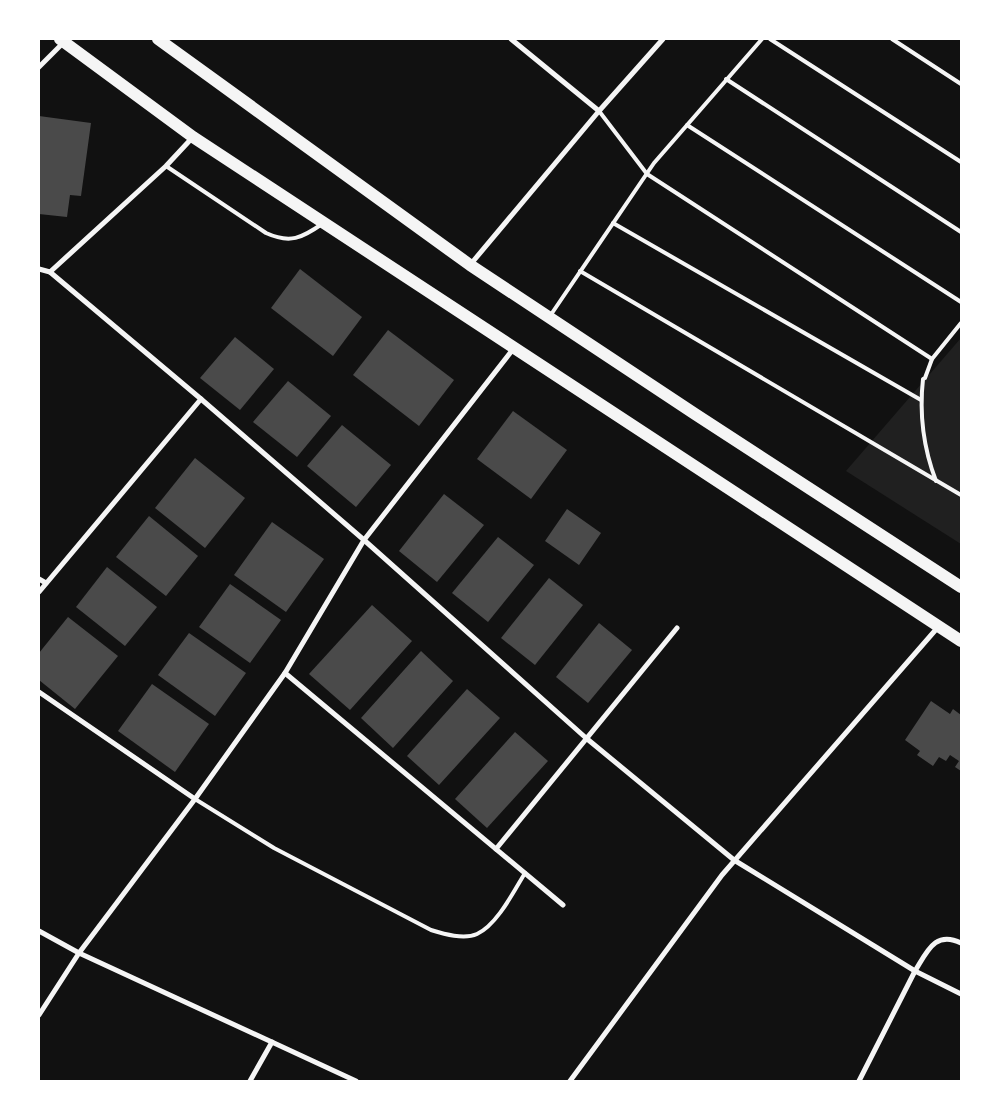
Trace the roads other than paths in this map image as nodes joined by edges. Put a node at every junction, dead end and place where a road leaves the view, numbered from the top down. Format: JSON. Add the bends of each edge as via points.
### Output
{"nodes":[{"id":1,"x":158,"y":39,"type":"edge"},
{"id":2,"x":511,"y":39,"type":"edge"},
{"id":3,"x":662,"y":39,"type":"edge"},
{"id":4,"x":762,"y":39,"type":"edge"},
{"id":5,"x":770,"y":39,"type":"edge"},
{"id":6,"x":892,"y":39,"type":"edge"},
{"id":7,"x":62,"y":40,"type":"edge"},
{"id":8,"x":39,"y":67,"type":"edge"},
{"id":9,"x":726,"y":80,"type":"junction"},
{"id":10,"x":961,"y":84,"type":"edge"},
{"id":11,"x":599,"y":111,"type":"junction"},
{"id":12,"x":687,"y":125,"type":"junction"},
{"id":13,"x":193,"y":137,"type":"junction"},
{"id":14,"x":961,"y":162,"type":"edge"},
{"id":15,"x":166,"y":166,"type":"junction"},
{"id":16,"x":647,"y":174,"type":"junction"},
{"id":17,"x":324,"y":223,"type":"junction"},
{"id":18,"x":613,"y":223,"type":"junction"},
{"id":19,"x":961,"y":232,"type":"edge"},
{"id":20,"x":470,"y":265,"type":"junction"},
{"id":21,"x":39,"y":269,"type":"edge"},
{"id":22,"x":580,"y":271,"type":"junction"},
{"id":23,"x":50,"y":272,"type":"junction"},
{"id":24,"x":961,"y":302,"type":"edge"},
{"id":25,"x":549,"y":318,"type":"junction"},
{"id":26,"x":961,"y":323,"type":"edge"},
{"id":27,"x":515,"y":348,"type":"junction"},
{"id":28,"x":932,"y":358,"type":"junction"},
{"id":29,"x":201,"y":399,"type":"junction"},
{"id":30,"x":921,"y":400,"type":"junction"},
{"id":31,"x":936,"y":481,"type":"junction"},
{"id":32,"x":961,"y":495,"type":"edge"},
{"id":33,"x":364,"y":540,"type":"junction"},
{"id":34,"x":39,"y":579,"type":"edge"},
{"id":35,"x":46,"y":583,"type":"junction"},
{"id":36,"x":961,"y":587,"type":"edge"},
{"id":37,"x":39,"y":592,"type":"edge"},
{"id":38,"x":939,"y":626,"type":"junction"},
{"id":39,"x":677,"y":628,"type":"dead end"},
{"id":40,"x":961,"y":641,"type":"edge"},
{"id":41,"x":285,"y":673,"type":"junction"},
{"id":42,"x":39,"y":692,"type":"edge"},
{"id":43,"x":586,"y":738,"type":"junction"},
{"id":44,"x":195,"y":799,"type":"junction"},
{"id":45,"x":496,"y":849,"type":"junction"},
{"id":46,"x":734,"y":860,"type":"junction"},
{"id":47,"x":525,"y":873,"type":"junction"},
{"id":48,"x":563,"y":904,"type":"dead end"},
{"id":49,"x":39,"y":931,"type":"edge"},
{"id":50,"x":961,"y":943,"type":"edge"},
{"id":51,"x":79,"y":953,"type":"junction"},
{"id":52,"x":915,"y":971,"type":"junction"},
{"id":53,"x":961,"y":994,"type":"edge"},
{"id":54,"x":39,"y":1015,"type":"edge"},
{"id":55,"x":272,"y":1042,"type":"junction"},
{"id":56,"x":250,"y":1081,"type":"edge"},
{"id":57,"x":356,"y":1081,"type":"edge"},
{"id":58,"x":570,"y":1081,"type":"edge"},
{"id":59,"x":859,"y":1081,"type":"edge"}],
"edges":[{"from":1,"to":20,"type":"main road"},
{"from":2,"to":11,"type":"street"},
{"from":3,"to":11,"type":"street"},
{"from":4,"to":9,"type":"lane"},
{"from":5,"to":14,"type":"lane"},
{"from":6,"to":10,"type":"lane"},
{"from":7,"to":8,"type":"street"},
{"from":7,"to":13,"type":"main road"},
{"from":9,"to":12,"type":"lane"},
{"from":9,"to":19,"type":"lane"},
{"from":11,"to":16,"type":"lane"},
{"from":11,"to":20,"type":"street"},
{"from":12,"to":16,"type":"lane"},
{"from":12,"to":24,"type":"lane"},
{"from":13,"to":15,"type":"street"},
{"from":13,"to":17,"type":"main road"},
{"from":15,"to":17,"type":"lane","via":[[275,237],[304,237]]},
{"from":15,"to":23,"type":"street"},
{"from":16,"to":18,"type":"lane"},
{"from":16,"to":28,"type":"lane"},
{"from":17,"to":27,"type":"main road"},
{"from":18,"to":22,"type":"lane"},
{"from":18,"to":30,"type":"lane"},
{"from":20,"to":25,"type":"main road"},
{"from":21,"to":23,"type":"street"},
{"from":22,"to":25,"type":"lane"},
{"from":22,"to":31,"type":"lane"},
{"from":23,"to":29,"type":"street"},
{"from":25,"to":36,"type":"main road"},
{"from":26,"to":28,"type":"lane"},
{"from":27,"to":33,"type":"street"},
{"from":27,"to":38,"type":"main road"},
{"from":28,"to":30,"type":"lane","via":[[923,378]]},
{"from":29,"to":33,"type":"street"},
{"from":29,"to":35,"type":"street"},
{"from":30,"to":31,"type":"lane","via":[[924,441]]},
{"from":31,"to":32,"type":"lane"},
{"from":33,"to":41,"type":"street"},
{"from":33,"to":43,"type":"street"},
{"from":34,"to":35,"type":"street"},
{"from":35,"to":37,"type":"street"},
{"from":38,"to":40,"type":"main road"},
{"from":38,"to":46,"type":"street"},
{"from":39,"to":43,"type":"street"},
{"from":41,"to":44,"type":"street"},
{"from":41,"to":45,"type":"street"},
{"from":42,"to":44,"type":"street"},
{"from":43,"to":45,"type":"street"},
{"from":43,"to":46,"type":"street"},
{"from":44,"to":47,"type":"lane","via":[[274,848],[443,934],[477,934],[494,921]]},
{"from":44,"to":51,"type":"street"},
{"from":45,"to":47,"type":"street"},
{"from":46,"to":52,"type":"street"},
{"from":46,"to":58,"type":"street"},
{"from":47,"to":48,"type":"street"},
{"from":49,"to":51,"type":"street"},
{"from":50,"to":52,"type":"street","via":[[952,939],[939,940]]},
{"from":51,"to":54,"type":"street"},
{"from":51,"to":55,"type":"street"},
{"from":52,"to":53,"type":"street"},
{"from":52,"to":59,"type":"street"},
{"from":55,"to":56,"type":"street"},
{"from":55,"to":57,"type":"street"}]}
